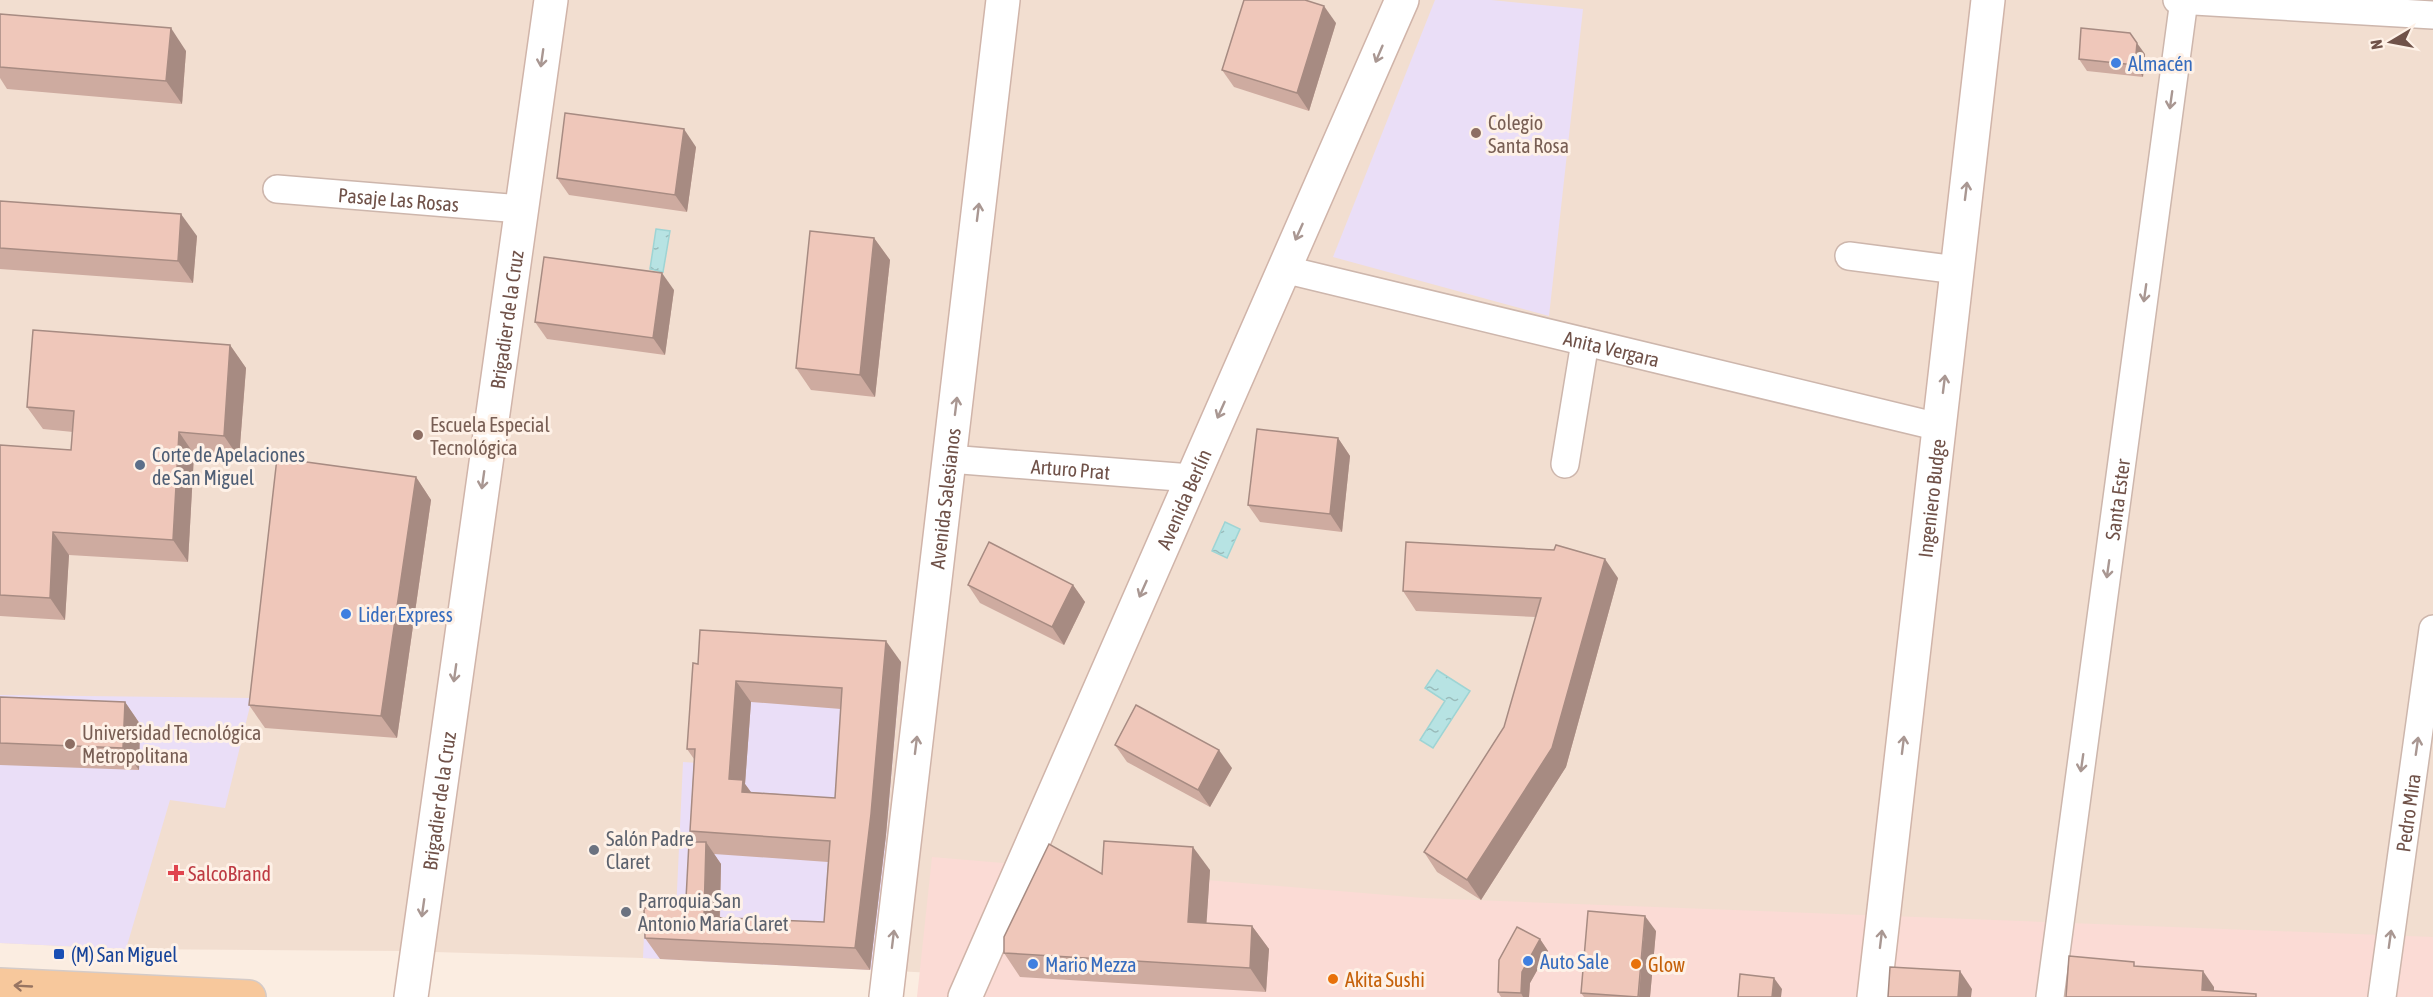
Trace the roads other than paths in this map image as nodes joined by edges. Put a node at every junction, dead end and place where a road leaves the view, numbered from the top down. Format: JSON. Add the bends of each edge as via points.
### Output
{"nodes":[{"id":1,"x":550,"y":0,"type":"edge"},
{"id":2,"x":1003,"y":0,"type":"edge"},
{"id":3,"x":1402,"y":0,"type":"edge"},
{"id":4,"x":1988,"y":0,"type":"edge"},
{"id":5,"x":2177,"y":0,"type":"edge"},
{"id":6,"x":2184,"y":0,"type":"edge"},
{"id":7,"x":2433,"y":15,"type":"edge"},
{"id":8,"x":277,"y":189,"type":"dead end"},
{"id":9,"x":520,"y":209,"type":"junction"},
{"id":10,"x":1849,"y":256,"type":"dead end"},
{"id":11,"x":1283,"y":269,"type":"junction"},
{"id":12,"x":1957,"y":270,"type":"junction"},
{"id":13,"x":1585,"y":342,"type":"junction"},
{"id":14,"x":1939,"y":427,"type":"junction"},
{"id":15,"x":949,"y":459,"type":"junction"},
{"id":16,"x":1565,"y":464,"type":"dead end"},
{"id":17,"x":1191,"y":478,"type":"junction"},
{"id":18,"x":2433,"y":629,"type":"edge"},
{"id":19,"x":0,"y":985,"type":"edge"},
{"id":20,"x":249,"y":997,"type":"edge"},
{"id":21,"x":411,"y":997,"type":"edge"},
{"id":22,"x":886,"y":997,"type":"edge"},
{"id":23,"x":965,"y":997,"type":"edge"},
{"id":24,"x":1874,"y":997,"type":"edge"},
{"id":25,"x":2050,"y":997,"type":"edge"},
{"id":26,"x":2382,"y":997,"type":"edge"}],
"edges":[{"from":1,"to":9,"type":"street","name":"Brigadier de la Cruz","one_way":true},
{"from":15,"to":2,"type":"street","name":"Avenida Salesianos","one_way":true},
{"from":3,"to":11,"type":"street","name":"Avenida Berlín","one_way":true},
{"from":12,"to":4,"type":"street","name":"Ingeniero Budge","one_way":true},
{"from":5,"to":6,"type":"street"},
{"from":6,"to":7,"type":"street"},
{"from":6,"to":25,"type":"street","name":"Santa Ester","one_way":true},
{"from":8,"to":9,"type":"street","name":"Pasaje Las Rosas"},
{"from":9,"to":21,"type":"street","name":"Brigadier de la Cruz","one_way":true},
{"from":10,"to":12,"type":"street"},
{"from":11,"to":13,"type":"street","name":"Anita Vergara"},
{"from":11,"to":17,"type":"street","name":"Avenida Berlín","one_way":true},
{"from":14,"to":12,"type":"street","name":"Ingeniero Budge","one_way":true},
{"from":13,"to":14,"type":"street","name":"Anita Vergara"},
{"from":13,"to":16,"type":"street"},
{"from":24,"to":14,"type":"street","name":"Ingeniero Budge","one_way":true},
{"from":15,"to":17,"type":"street","name":"Arturo Prat"},
{"from":22,"to":15,"type":"street","name":"Avenida Salesianos","one_way":true},
{"from":17,"to":23,"type":"street","name":"Avenida Berlín","one_way":true},
{"from":26,"to":18,"type":"street","name":"Pedro Mira","one_way":true},
{"from":20,"to":19,"type":"main road","one_way":true}]}
